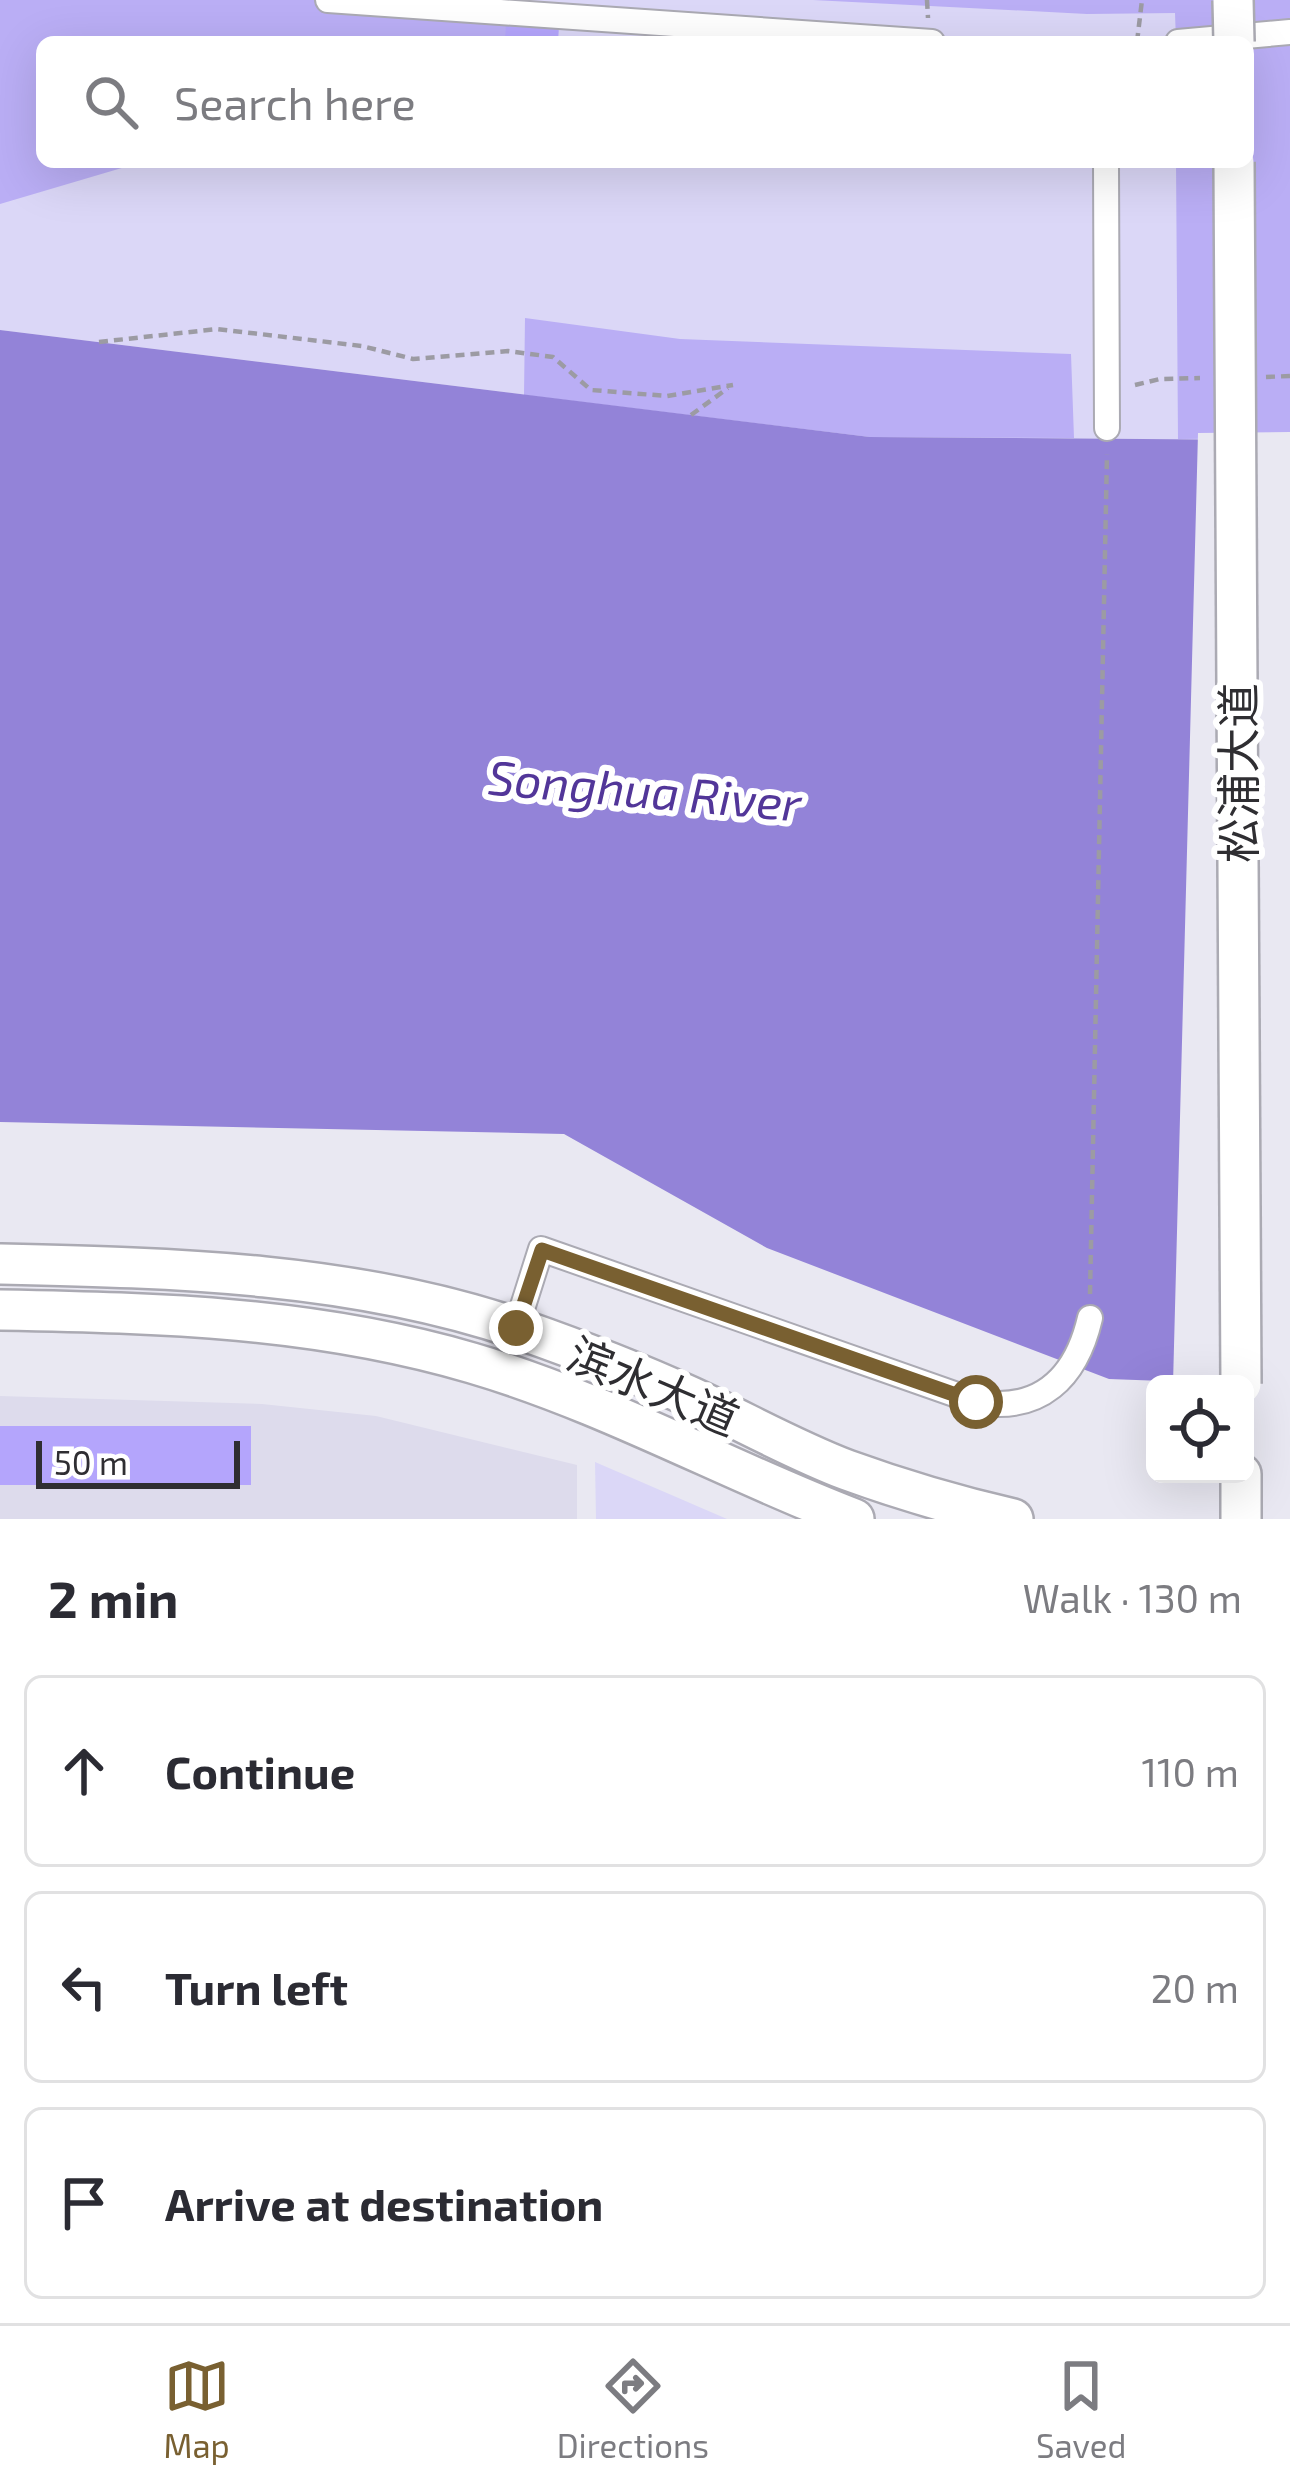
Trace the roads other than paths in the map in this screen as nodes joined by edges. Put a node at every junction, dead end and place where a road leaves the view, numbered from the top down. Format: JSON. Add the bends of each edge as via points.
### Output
{"nodes":[{"id":1,"x":328,"y":0,"type":"edge"},
{"id":2,"x":1234,"y":0,"type":"edge"},
{"id":3,"x":1290,"y":32,"type":"edge"},
{"id":4,"x":846,"y":36,"type":"edge"},
{"id":5,"x":1234,"y":36,"type":"edge"},
{"id":6,"x":1245,"y":36,"type":"edge"},
{"id":7,"x":1106,"y":168,"type":"edge"},
{"id":8,"x":1234,"y":168,"type":"edge"},
{"id":9,"x":1107,"y":428,"type":"road end"},
{"id":10,"x":0,"y":1264,"type":"edge"},
{"id":11,"x":0,"y":1310,"type":"edge"},
{"id":12,"x":1090,"y":1318,"type":"road end"},
{"id":13,"x":516,"y":1328,"type":"junction"},
{"id":14,"x":1240,"y":1375,"type":"edge"},
{"id":15,"x":1241,"y":1483,"type":"edge"},
{"id":16,"x":854,"y":1519,"type":"edge"},
{"id":17,"x":1013,"y":1519,"type":"edge"},
{"id":18,"x":1241,"y":1519,"type":"edge"}],
"edges":[{"from":1,"to":4,"type":"street"},
{"from":2,"to":5,"type":"main road","bridge":true},
{"from":3,"to":6,"type":"street"},
{"from":7,"to":9,"type":"street"},
{"from":8,"to":14,"type":"main road","name":"松浦大道","bridge":true},
{"from":10,"to":13,"type":"main road","name":"滨水大道","via":[[275,1277],[375,1292]]},
{"from":11,"to":16,"type":"main road","name":"滨水大道","via":[[275,1321],[415,1347],[626,1419]]},
{"from":12,"to":13,"type":"street","via":[[1084,1344],[1051,1388],[1003,1407],[542,1250]]},
{"from":13,"to":17,"type":"main road","name":"滨水大道","via":[[843,1468]]},
{"from":15,"to":18,"type":"main road"}]}
